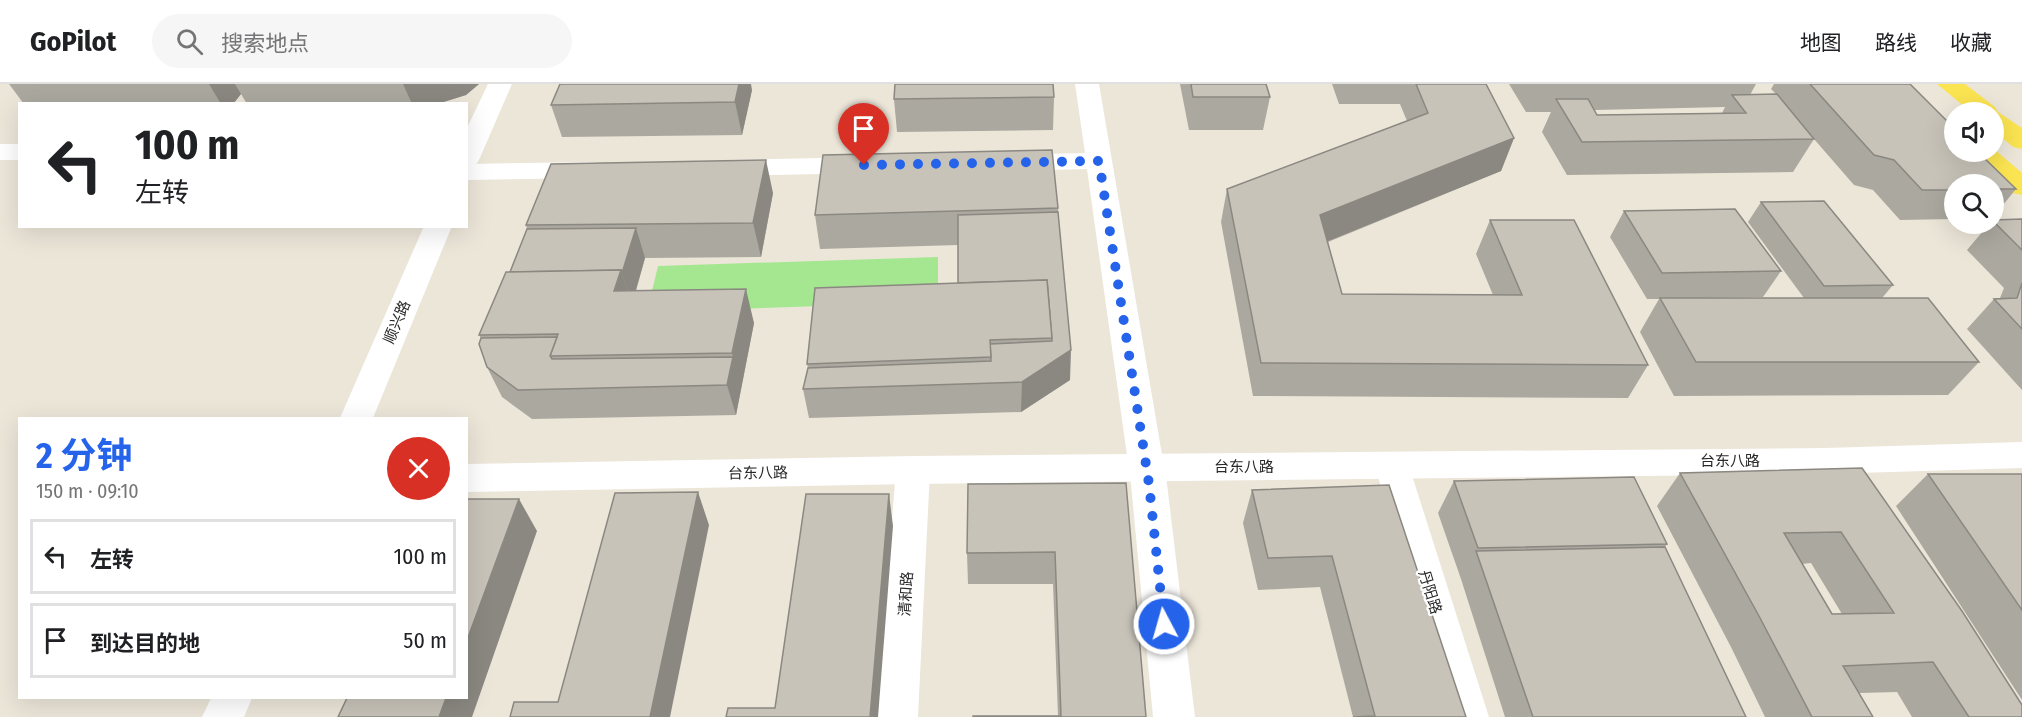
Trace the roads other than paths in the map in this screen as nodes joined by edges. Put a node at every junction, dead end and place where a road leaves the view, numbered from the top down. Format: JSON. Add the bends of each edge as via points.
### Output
{"nodes":[{"id":1,"x":500,"y":84,"type":"edge"},
{"id":2,"x":1087,"y":84,"type":"edge"},
{"id":3,"x":1949,"y":84,"type":"edge"},
{"id":4,"x":1973,"y":102,"type":"edge"},
{"id":5,"x":2004,"y":126,"type":"edge"},
{"id":6,"x":2022,"y":141,"type":"edge"},
{"id":7,"x":469,"y":150,"type":"edge"},
{"id":8,"x":0,"y":152,"type":"edge"},
{"id":9,"x":18,"y":152,"type":"edge"},
{"id":10,"x":1099,"y":161,"type":"junction"},
{"id":11,"x":1993,"y":162,"type":"edge"},
{"id":12,"x":979,"y":163,"type":"edge"},
{"id":13,"x":895,"y":165,"type":"edge"},
{"id":14,"x":704,"y":168,"type":"edge"},
{"id":15,"x":620,"y":170,"type":"edge"},
{"id":16,"x":468,"y":172,"type":"edge"},
{"id":17,"x":2022,"y":187,"type":"edge"},
{"id":18,"x":437,"y":228,"type":"edge"},
{"id":19,"x":356,"y":417,"type":"edge"},
{"id":20,"x":2022,"y":455,"type":"edge"},
{"id":21,"x":2022,"y":471,"type":"edge"},
{"id":22,"x":1394,"y":473,"type":"junction"},
{"id":23,"x":1147,"y":476,"type":"junction"},
{"id":24,"x":914,"y":477,"type":"junction"},
{"id":25,"x":468,"y":478,"type":"edge"},
{"id":26,"x":1835,"y":478,"type":"junction"},
{"id":27,"x":468,"y":492,"type":"edge"},
{"id":28,"x":232,"y":699,"type":"edge"},
{"id":29,"x":223,"y":717,"type":"edge"},
{"id":30,"x":897,"y":717,"type":"edge"},
{"id":31,"x":1174,"y":717,"type":"edge"},
{"id":32,"x":1468,"y":717,"type":"edge"}],
"edges":[{"from":1,"to":7,"type":"street"},
{"from":2,"to":10,"type":"street"},
{"from":3,"to":4,"type":"main road"},
{"from":5,"to":6,"type":"main road"},
{"from":8,"to":9,"type":"street"},
{"from":10,"to":12,"type":"street"},
{"from":10,"to":23,"type":"street"},
{"from":11,"to":17,"type":"main road"},
{"from":13,"to":14,"type":"street"},
{"from":15,"to":16,"type":"street"},
{"from":18,"to":19,"type":"street","name":"顺兴路"},
{"from":20,"to":26,"type":"street","name":"台东八路"},
{"from":21,"to":26,"type":"street","name":"台东八路"},
{"from":22,"to":23,"type":"street","name":"台东八路"},
{"from":22,"to":26,"type":"street","name":"台东八路"},
{"from":22,"to":32,"type":"street","name":"丹阳路"},
{"from":23,"to":24,"type":"street","name":"台东八路"},
{"from":23,"to":31,"type":"street"},
{"from":24,"to":25,"type":"street","name":"台东八路"},
{"from":24,"to":27,"type":"street","name":"台东八路"},
{"from":24,"to":30,"type":"street","name":"清和路"},
{"from":28,"to":29,"type":"street"}]}
